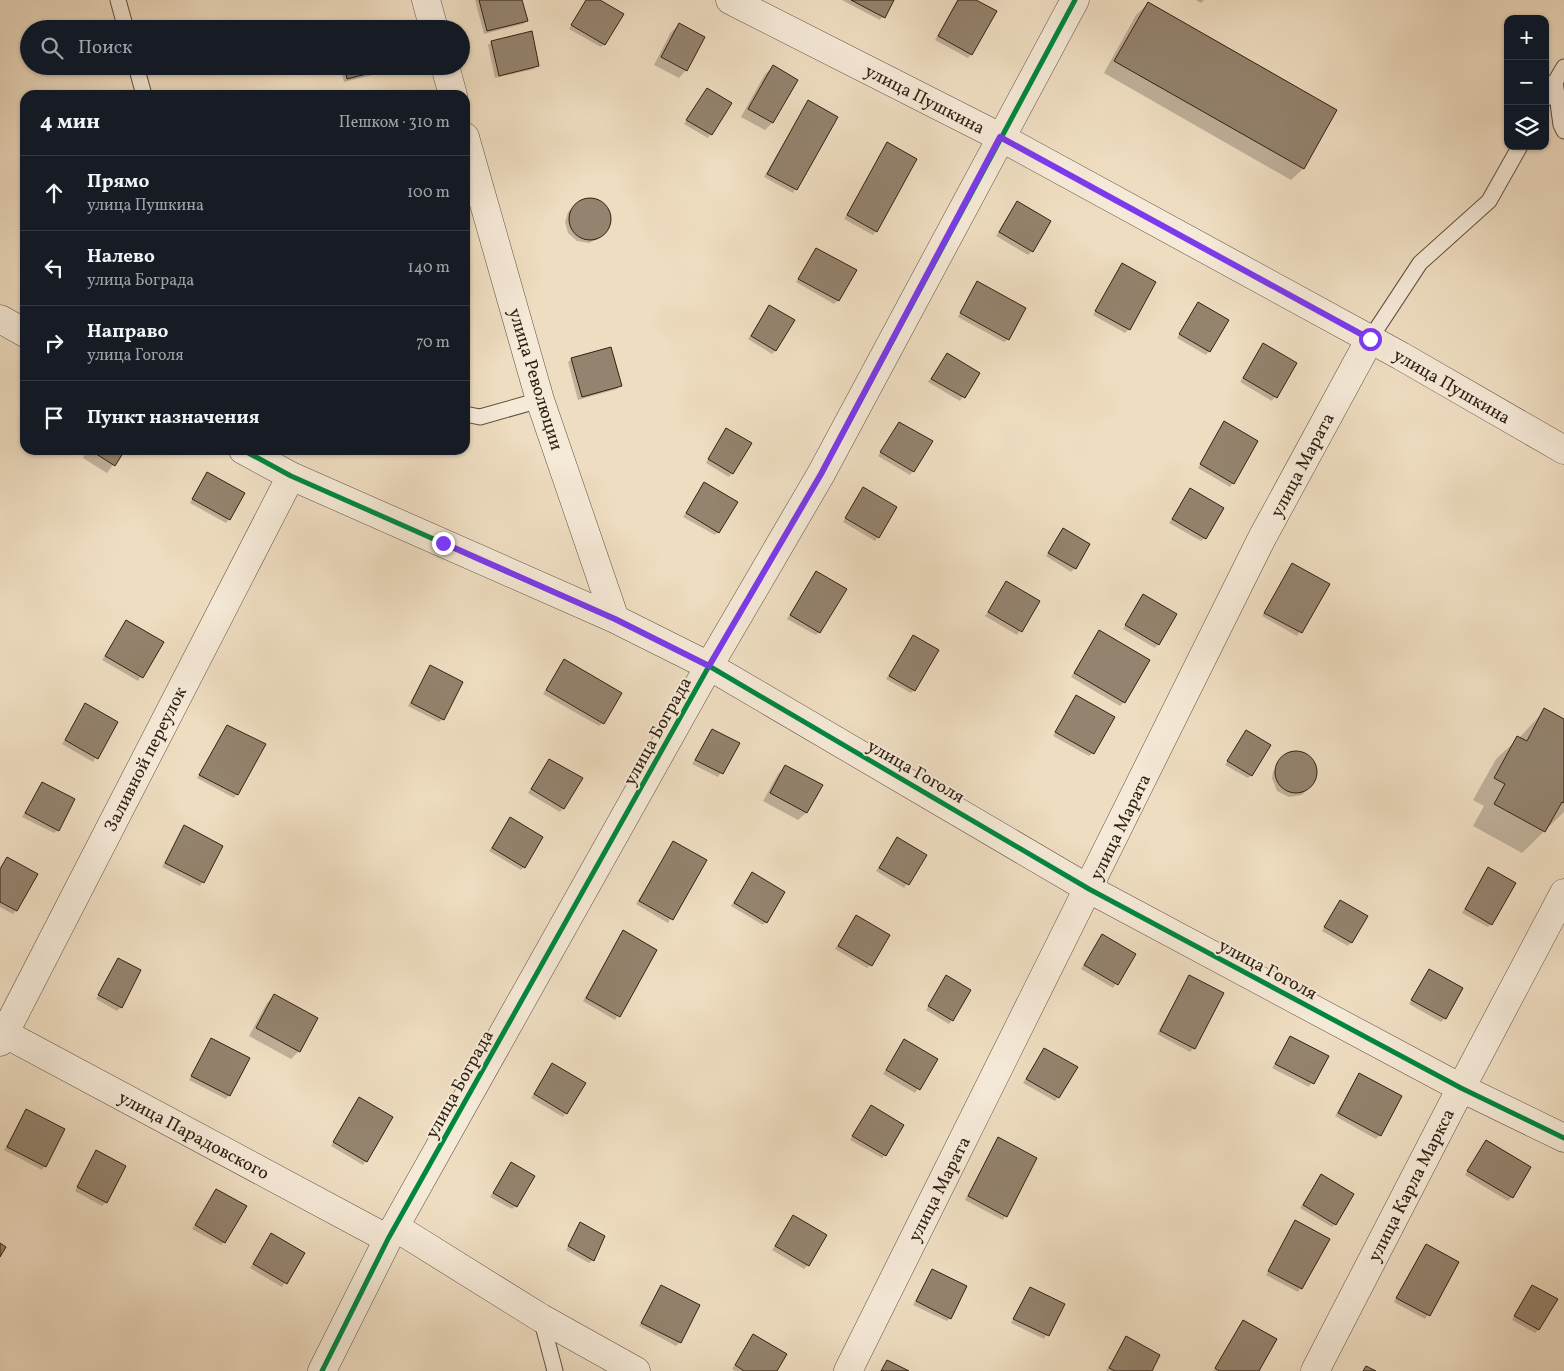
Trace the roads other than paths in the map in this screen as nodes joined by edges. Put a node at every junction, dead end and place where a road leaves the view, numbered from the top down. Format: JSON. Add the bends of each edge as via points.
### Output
{"nodes":[{"id":1,"x":118,"y":0,"type":"edge"},
{"id":2,"x":426,"y":0,"type":"edge"},
{"id":3,"x":730,"y":0,"type":"edge"},
{"id":4,"x":1075,"y":0,"type":"edge"},
{"id":5,"x":124,"y":20,"type":"edge"},
{"id":6,"x":432,"y":20,"type":"edge"},
{"id":7,"x":1564,"y":67,"type":"edge"},
{"id":8,"x":138,"y":75,"type":"edge"},
{"id":9,"x":447,"y":75,"type":"edge"},
{"id":10,"x":1555,"y":81,"type":"junction"},
{"id":11,"x":143,"y":90,"type":"edge"},
{"id":12,"x":452,"y":90,"type":"edge"},
{"id":13,"x":1549,"y":92,"type":"edge"},
{"id":14,"x":1564,"y":131,"type":"edge"},
{"id":15,"x":1000,"y":137,"type":"junction"},
{"id":16,"x":1518,"y":150,"type":"edge"},
{"id":17,"x":470,"y":155,"type":"edge"},
{"id":18,"x":0,"y":319,"type":"edge"},
{"id":19,"x":20,"y":330,"type":"edge"},
{"id":20,"x":1370,"y":339,"type":"junction"},
{"id":21,"x":540,"y":400,"type":"junction"},
{"id":22,"x":470,"y":415,"type":"edge"},
{"id":23,"x":1564,"y":450,"type":"edge"},
{"id":24,"x":252,"y":455,"type":"edge"},
{"id":25,"x":290,"y":476,"type":"junction"},
{"id":26,"x":615,"y":619,"type":"junction"},
{"id":27,"x":709,"y":666,"type":"junction"},
{"id":28,"x":1089,"y":889,"type":"junction"},
{"id":29,"x":1564,"y":893,"type":"edge"},
{"id":30,"x":1,"y":1035,"type":"edge"},
{"id":31,"x":1460,"y":1088,"type":"junction"},
{"id":32,"x":1564,"y":1138,"type":"edge"},
{"id":33,"x":392,"y":1233,"type":"junction"},
{"id":34,"x":541,"y":1318,"type":"junction"},
{"id":35,"x":322,"y":1371,"type":"edge"},
{"id":36,"x":555,"y":1371,"type":"edge"},
{"id":37,"x":636,"y":1371,"type":"edge"},
{"id":38,"x":848,"y":1371,"type":"edge"},
{"id":39,"x":1315,"y":1371,"type":"edge"}],
"edges":[{"from":1,"to":5,"type":"lane"},
{"from":2,"to":6,"type":"street"},
{"from":3,"to":15,"type":"street","name":"улица Пушкина"},
{"from":4,"to":15,"type":"street","name":"улица Бограда"},
{"from":7,"to":10,"type":"lane"},
{"from":8,"to":11,"type":"lane"},
{"from":9,"to":12,"type":"street"},
{"from":10,"to":13,"type":"lane"},
{"from":10,"to":14,"type":"lane"},
{"from":15,"to":20,"type":"street","name":"улица Пушкина"},
{"from":15,"to":27,"type":"street","name":"улица Бограда","via":[[821,474]]},
{"from":16,"to":20,"type":"lane","via":[[1490,201],[1420,263]]},
{"from":17,"to":21,"type":"street","name":"улица Революции"},
{"from":18,"to":19,"type":"street"},
{"from":20,"to":23,"type":"street","name":"улица Пушкина"},
{"from":20,"to":28,"type":"street","name":"улица Марата","via":[[1262,538]]},
{"from":21,"to":22,"type":"lane","via":[[480,416]]},
{"from":21,"to":26,"type":"street","name":"улица Революции"},
{"from":24,"to":25,"type":"street","name":"улица Гоголя"},
{"from":25,"to":26,"type":"street","name":"улица Гоголя"},
{"from":25,"to":30,"type":"street","name":"Заливной переулок"},
{"from":26,"to":27,"type":"street","name":"улица Гоголя"},
{"from":27,"to":28,"type":"street","name":"улица Гоголя"},
{"from":27,"to":33,"type":"street","name":"улица Бограда"},
{"from":28,"to":31,"type":"street","name":"улица Гоголя"},
{"from":28,"to":38,"type":"street","name":"улица Марата"},
{"from":29,"to":31,"type":"street","name":"улица Карла Маркса"},
{"from":30,"to":33,"type":"street","name":"улица Парадовского"},
{"from":31,"to":32,"type":"street","name":"улица Гоголя"},
{"from":31,"to":39,"type":"street","name":"улица Карла Маркса"},
{"from":33,"to":34,"type":"street","name":"улица Парадовского"},
{"from":33,"to":35,"type":"street","name":"улица Бограда"},
{"from":34,"to":36,"type":"lane"},
{"from":34,"to":37,"type":"street","name":"улица Парадовского"}]}
